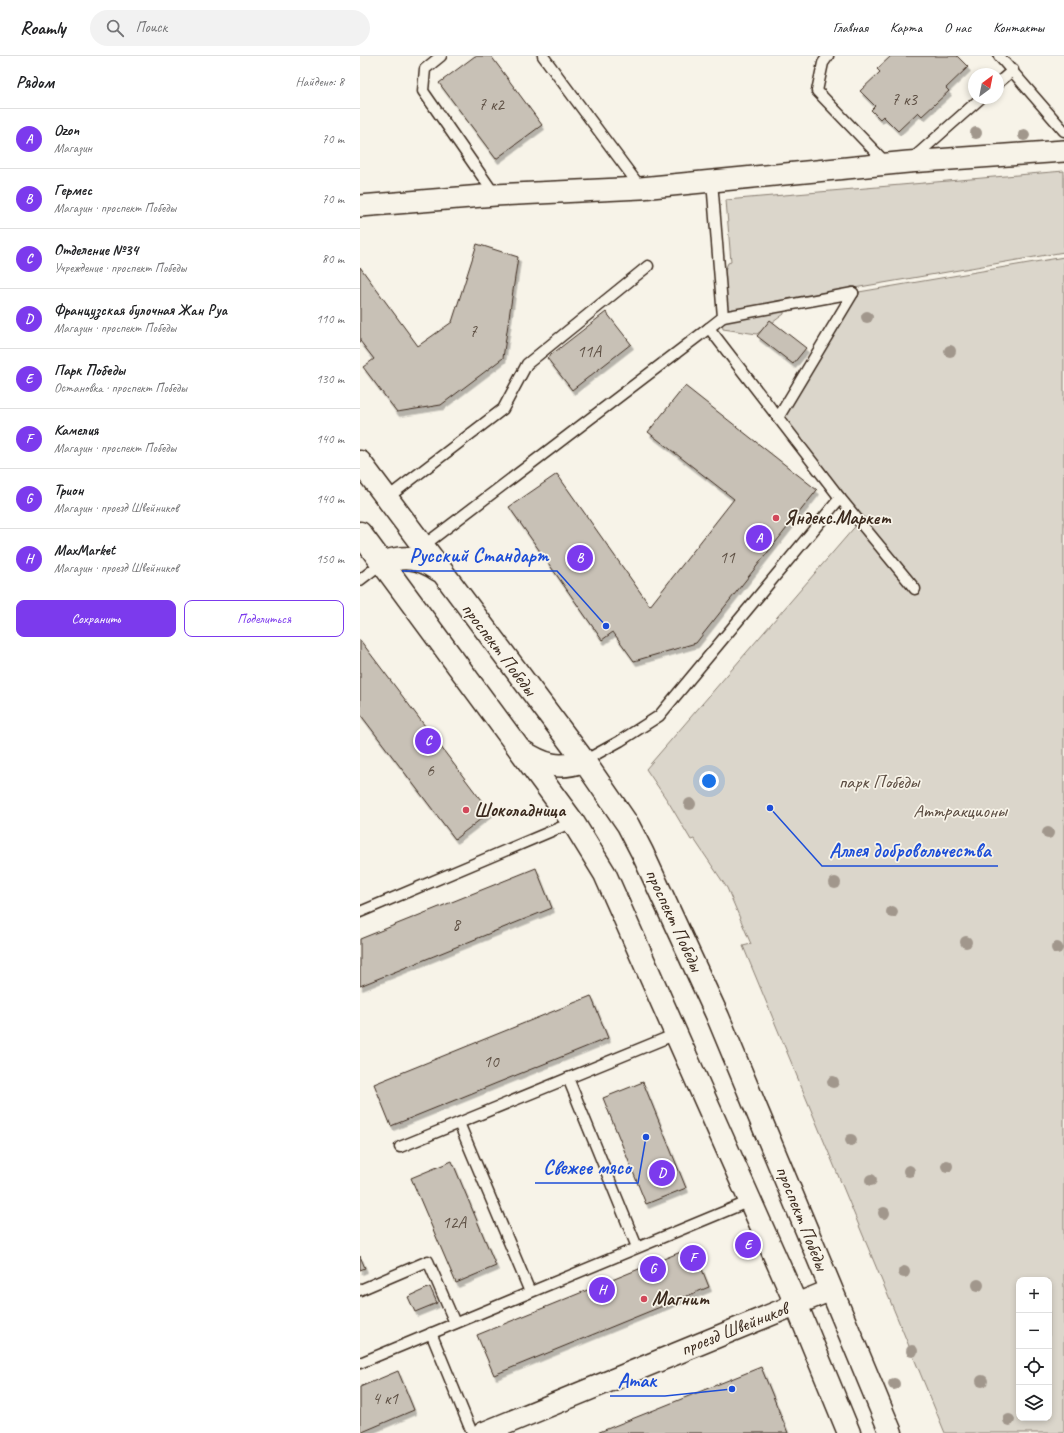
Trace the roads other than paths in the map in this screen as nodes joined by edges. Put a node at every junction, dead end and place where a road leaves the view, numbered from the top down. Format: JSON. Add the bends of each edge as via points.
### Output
{"nodes":[{"id":1,"x":441,"y":56,"type":"edge"},
{"id":2,"x":543,"y":56,"type":"edge"},
{"id":3,"x":828,"y":56,"type":"edge"},
{"id":4,"x":999,"y":56,"type":"edge"},
{"id":5,"x":1013,"y":70,"type":"junction"},
{"id":6,"x":1004,"y":78,"type":"edge"},
{"id":7,"x":974,"y":104,"type":"edge"},
{"id":8,"x":1064,"y":131,"type":"edge"},
{"id":9,"x":1064,"y":151,"type":"edge"},
{"id":10,"x":908,"y":162,"type":"junction"},
{"id":11,"x":888,"y":165,"type":"junction"},
{"id":12,"x":712,"y":181,"type":"junction"},
{"id":13,"x":642,"y":188,"type":"junction"},
{"id":14,"x":495,"y":195,"type":"junction"},
{"id":15,"x":360,"y":206,"type":"edge"},
{"id":16,"x":648,"y":266,"type":"dead end"},
{"id":17,"x":723,"y":317,"type":"junction"},
{"id":18,"x":709,"y":328,"type":"junction"},
{"id":19,"x":778,"y":418,"type":"junction"},
{"id":20,"x":360,"y":462,"type":"edge"},
{"id":21,"x":387,"y":498,"type":"junction"},
{"id":22,"x":840,"y":498,"type":"junction"},
{"id":23,"x":360,"y":533,"type":"edge"},
{"id":24,"x":423,"y":546,"type":"junction"},
{"id":25,"x":382,"y":563,"type":"junction"},
{"id":26,"x":443,"y":574,"type":"junction"},
{"id":27,"x":360,"y":580,"type":"edge"},
{"id":28,"x":914,"y":589,"type":"dead end"},
{"id":29,"x":520,"y":750,"type":"junction"},
{"id":30,"x":584,"y":761,"type":"junction"},
{"id":31,"x":573,"y":822,"type":"junction"},
{"id":32,"x":360,"y":912,"type":"edge"},
{"id":33,"x":676,"y":1034,"type":"junction"},
{"id":34,"x":568,"y":1078,"type":"junction"},
{"id":35,"x":459,"y":1123,"type":"junction"},
{"id":36,"x":400,"y":1147,"type":"dead end"},
{"id":37,"x":750,"y":1201,"type":"junction"},
{"id":38,"x":637,"y":1248,"type":"junction"},
{"id":39,"x":360,"y":1290,"type":"edge"},
{"id":40,"x":831,"y":1290,"type":"junction"},
{"id":41,"x":530,"y":1292,"type":"junction"},
{"id":42,"x":796,"y":1304,"type":"junction"},
{"id":43,"x":455,"y":1323,"type":"junction"},
{"id":44,"x":431,"y":1333,"type":"junction"},
{"id":45,"x":360,"y":1363,"type":"edge"},
{"id":46,"x":472,"y":1433,"type":"edge"},
{"id":47,"x":483,"y":1433,"type":"edge"},
{"id":48,"x":849,"y":1433,"type":"edge"},
{"id":49,"x":891,"y":1433,"type":"edge"}],
"edges":[{"from":1,"to":14,"type":"lane","via":[[425,69],[424,91]]},
{"from":2,"to":13,"type":"lane"},
{"from":3,"to":11,"type":"lane","via":[[823,63],[817,91]]},
{"from":4,"to":5,"type":"lane"},
{"from":5,"to":6,"type":"lane"},
{"from":5,"to":8,"type":"lane"},
{"from":7,"to":10,"type":"lane"},
{"from":9,"to":10,"type":"street"},
{"from":10,"to":11,"type":"street"},
{"from":11,"to":12,"type":"street"},
{"from":12,"to":13,"type":"street"},
{"from":12,"to":17,"type":"lane"},
{"from":13,"to":14,"type":"street"},
{"from":14,"to":15,"type":"street"},
{"from":16,"to":21,"type":"lane","via":[[527,364],[503,409]]},
{"from":17,"to":18,"type":"lane"},
{"from":17,"to":19,"type":"lane","via":[[853,294]]},
{"from":18,"to":19,"type":"lane"},
{"from":18,"to":24,"type":"lane"},
{"from":19,"to":22,"type":"lane"},
{"from":20,"to":21,"type":"main road","name":"проспект Победы"},
{"from":21,"to":24,"type":"main road","name":"проспект Победы"},
{"from":22,"to":28,"type":"lane"},
{"from":22,"to":30,"type":"lane","via":[[659,716]]},
{"from":23,"to":25,"type":"main road","name":"проспект Победы"},
{"from":24,"to":26,"type":"main road","name":"проспект Победы"},
{"from":25,"to":26,"type":"main road","via":[[396,558],[411,557],[426,562]]},
{"from":25,"to":27,"type":"lane"},
{"from":25,"to":29,"type":"main road","name":"проспект Победы"},
{"from":26,"to":30,"type":"main road","name":"проспект Победы"},
{"from":29,"to":30,"type":"main road","via":[[538,761],[553,765],[570,766]]},
{"from":29,"to":31,"type":"main road","name":"проспект Победы"},
{"from":30,"to":40,"type":"main road","name":"проспект Победы","via":[[620,812],[642,852],[718,1017]]},
{"from":31,"to":32,"type":"lane"},
{"from":31,"to":33,"type":"main road","name":"проспект Победы","via":[[605,874]]},
{"from":33,"to":34,"type":"lane"},
{"from":33,"to":37,"type":"main road","name":"проспект Победы"},
{"from":34,"to":35,"type":"lane"},
{"from":34,"to":38,"type":"lane"},
{"from":35,"to":36,"type":"lane"},
{"from":35,"to":41,"type":"lane"},
{"from":37,"to":38,"type":"lane"},
{"from":37,"to":42,"type":"main road","name":"проспект Победы"},
{"from":38,"to":41,"type":"lane"},
{"from":39,"to":43,"type":"lane","via":[[428,1261]]},
{"from":40,"to":42,"type":"street","name":"проезд Швейников"},
{"from":40,"to":49,"type":"main road","name":"проспект Победы"},
{"from":41,"to":43,"type":"lane"},
{"from":42,"to":47,"type":"street","name":"проезд Швейников"},
{"from":42,"to":48,"type":"main road","name":"проспект Победы"},
{"from":43,"to":44,"type":"lane"},
{"from":44,"to":45,"type":"lane"},
{"from":44,"to":46,"type":"lane"}]}
